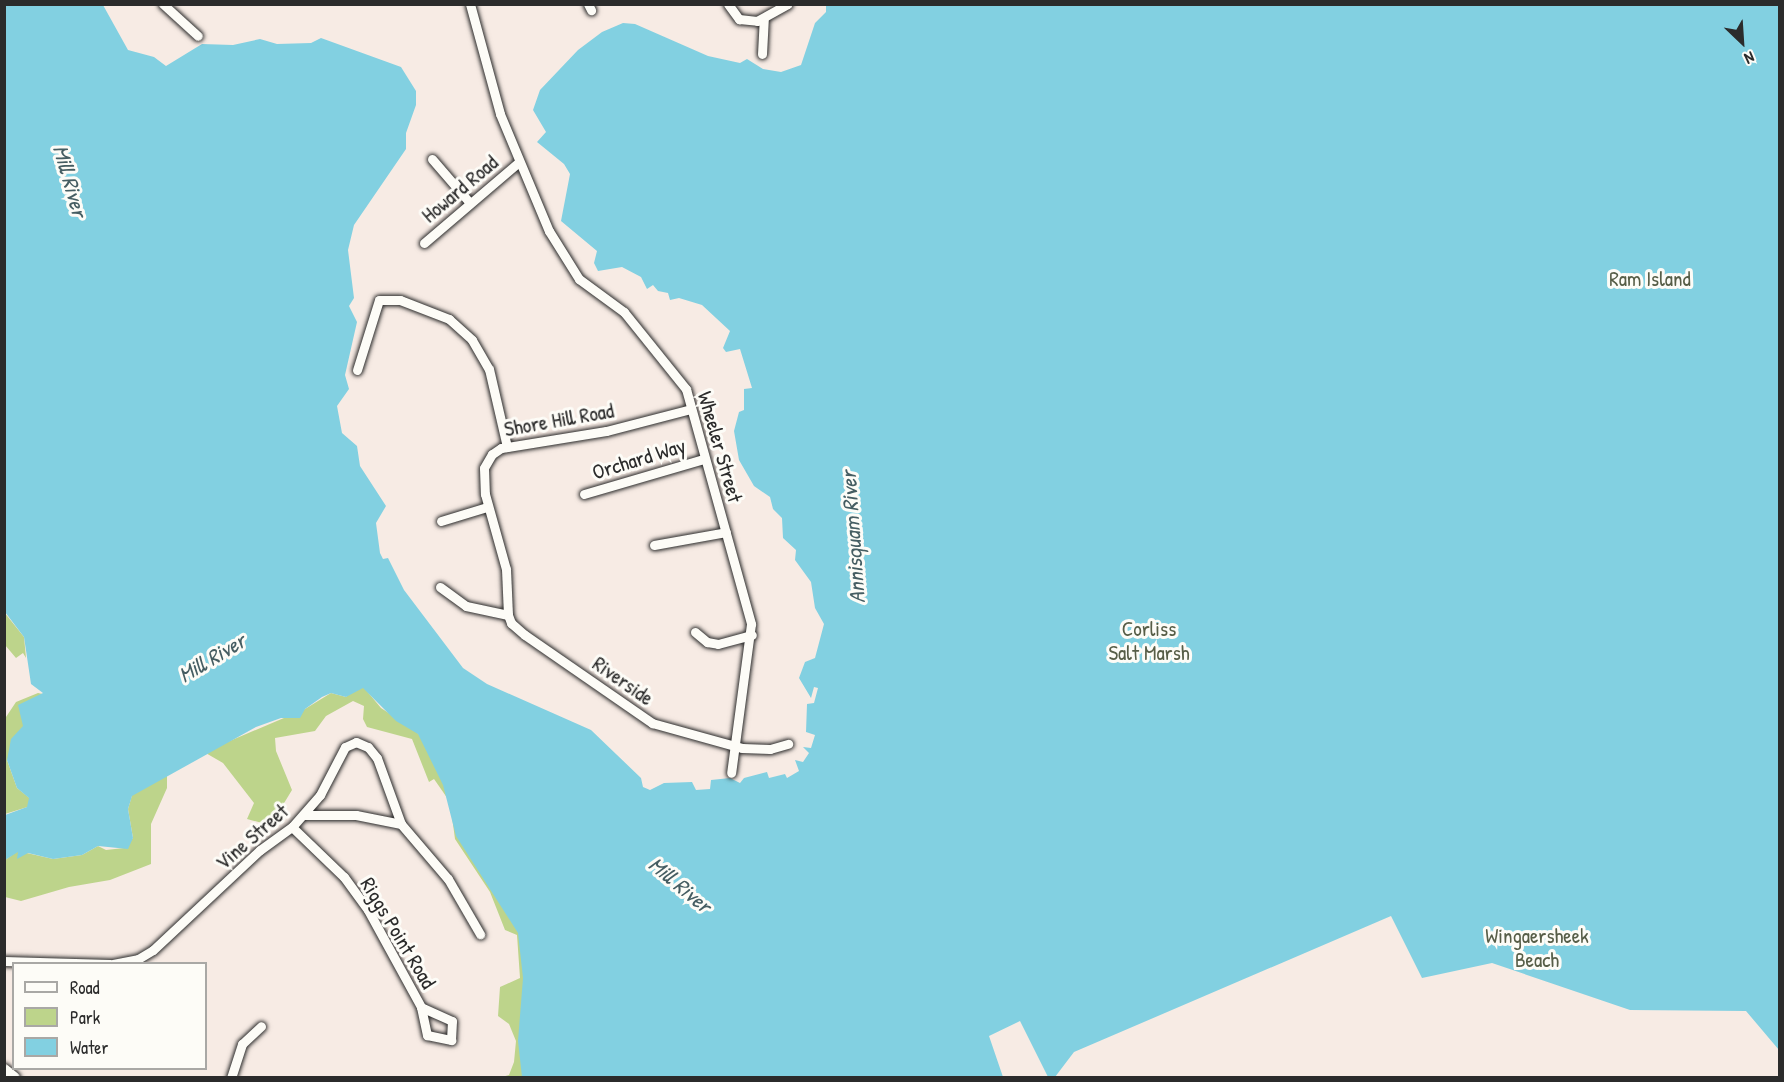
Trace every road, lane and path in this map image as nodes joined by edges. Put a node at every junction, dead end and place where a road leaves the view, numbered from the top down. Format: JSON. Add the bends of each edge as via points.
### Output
{"nodes":[{"id":1,"x":163,"y":4,"type":"edge"},
{"id":2,"x":470,"y":4,"type":"edge"},
{"id":3,"x":728,"y":4,"type":"edge"},
{"id":4,"x":788,"y":4,"type":"edge"},
{"id":5,"x":764,"y":20,"type":"junction"},
{"id":6,"x":198,"y":36,"type":"dead end"},
{"id":7,"x":762,"y":54,"type":"dead end"},
{"id":8,"x":432,"y":159,"type":"dead end"},
{"id":9,"x":519,"y":162,"type":"junction"},
{"id":10,"x":470,"y":203,"type":"junction"},
{"id":11,"x":424,"y":243,"type":"dead end"},
{"id":12,"x":357,"y":370,"type":"dead end"},
{"id":13,"x":691,"y":409,"type":"junction"},
{"id":14,"x":507,"y":447,"type":"junction"},
{"id":15,"x":704,"y":459,"type":"junction"},
{"id":16,"x":584,"y":494,"type":"dead end"},
{"id":17,"x":487,"y":507,"type":"junction"},
{"id":18,"x":441,"y":521,"type":"dead end"},
{"id":19,"x":726,"y":532,"type":"junction"},
{"id":20,"x":654,"y":545,"type":"dead end"},
{"id":21,"x":440,"y":587,"type":"dead end"},
{"id":22,"x":508,"y":615,"type":"junction"},
{"id":23,"x":695,"y":632,"type":"dead end"},
{"id":24,"x":752,"y":635,"type":"junction"},
{"id":25,"x":788,"y":744,"type":"dead end"},
{"id":26,"x":735,"y":746,"type":"junction"},
{"id":27,"x":730,"y":773,"type":"dead end"},
{"id":28,"x":304,"y":815,"type":"junction"},
{"id":29,"x":401,"y":824,"type":"junction"},
{"id":30,"x":292,"y":827,"type":"junction"},
{"id":31,"x":480,"y":934,"type":"dead end"},
{"id":32,"x":4,"y":961,"type":"edge"},
{"id":33,"x":58,"y":962,"type":"edge"},
{"id":34,"x":131,"y":962,"type":"edge"},
{"id":35,"x":421,"y":1007,"type":"dead end"},
{"id":36,"x":261,"y":1026,"type":"dead end"},
{"id":37,"x":4,"y":1070,"type":"edge"},
{"id":38,"x":14,"y":1077,"type":"edge"},
{"id":39,"x":231,"y":1077,"type":"edge"}],
"edges":[{"from":1,"to":6,"type":"street"},
{"from":2,"to":9,"type":"street","name":"Wheeler Street","via":[[500,114]]},
{"from":3,"to":5,"type":"street","via":[[739,19]]},
{"from":4,"to":5,"type":"street"},
{"from":5,"to":7,"type":"street"},
{"from":8,"to":10,"type":"street"},
{"from":9,"to":10,"type":"street","name":"Howard Road"},
{"from":9,"to":13,"type":"street","name":"Wheeler Street","via":[[549,231],[579,279],[624,312],[640,330],[682,382]]},
{"from":10,"to":11,"type":"street","name":"Howard Road"},
{"from":12,"to":14,"type":"street","via":[[379,300],[400,300],[449,319],[472,340],[489,369]]},
{"from":13,"to":14,"type":"street","name":"Shore Hill Road","via":[[606,431]]},
{"from":13,"to":15,"type":"street","name":"Wheeler Street"},
{"from":14,"to":17,"type":"street","name":"Shore Hill Road","via":[[487,460]]},
{"from":15,"to":16,"type":"street","name":"Orchard Way"},
{"from":15,"to":19,"type":"street","name":"Wheeler Street"},
{"from":17,"to":18,"type":"street"},
{"from":17,"to":22,"type":"street","name":"Shore Hill Road","via":[[506,569]]},
{"from":19,"to":20,"type":"street"},
{"from":19,"to":24,"type":"street","name":"Wheeler Street"},
{"from":21,"to":22,"type":"street","via":[[466,606]]},
{"from":22,"to":26,"type":"street","name":"Riverside","via":[[517,629],[652,723]]},
{"from":23,"to":24,"type":"street","via":[[707,642],[718,644]]},
{"from":24,"to":26,"type":"street","name":"Wheeler Street"},
{"from":25,"to":26,"type":"street","via":[[770,749]]},
{"from":26,"to":27,"type":"street","name":"Wheeler Street"},
{"from":28,"to":29,"type":"street","name":"Vine Street","via":[[356,815]]},
{"from":28,"to":29,"type":"street","via":[[320,795],[341,752],[356,742],[368,747],[377,758]]},
{"from":28,"to":30,"type":"street","name":"Vine Street"},
{"from":29,"to":31,"type":"street","via":[[447,879]]},
{"from":30,"to":34,"type":"street","name":"Vine Street","via":[[260,850],[158,946]]},
{"from":30,"to":35,"type":"street","name":"Riggs Point Road","via":[[339,871],[368,910]]},
{"from":32,"to":33,"type":"street","name":"Vine Street"},
{"from":36,"to":39,"type":"street","via":[[242,1044]]},
{"from":37,"to":38,"type":"main road"}]}
